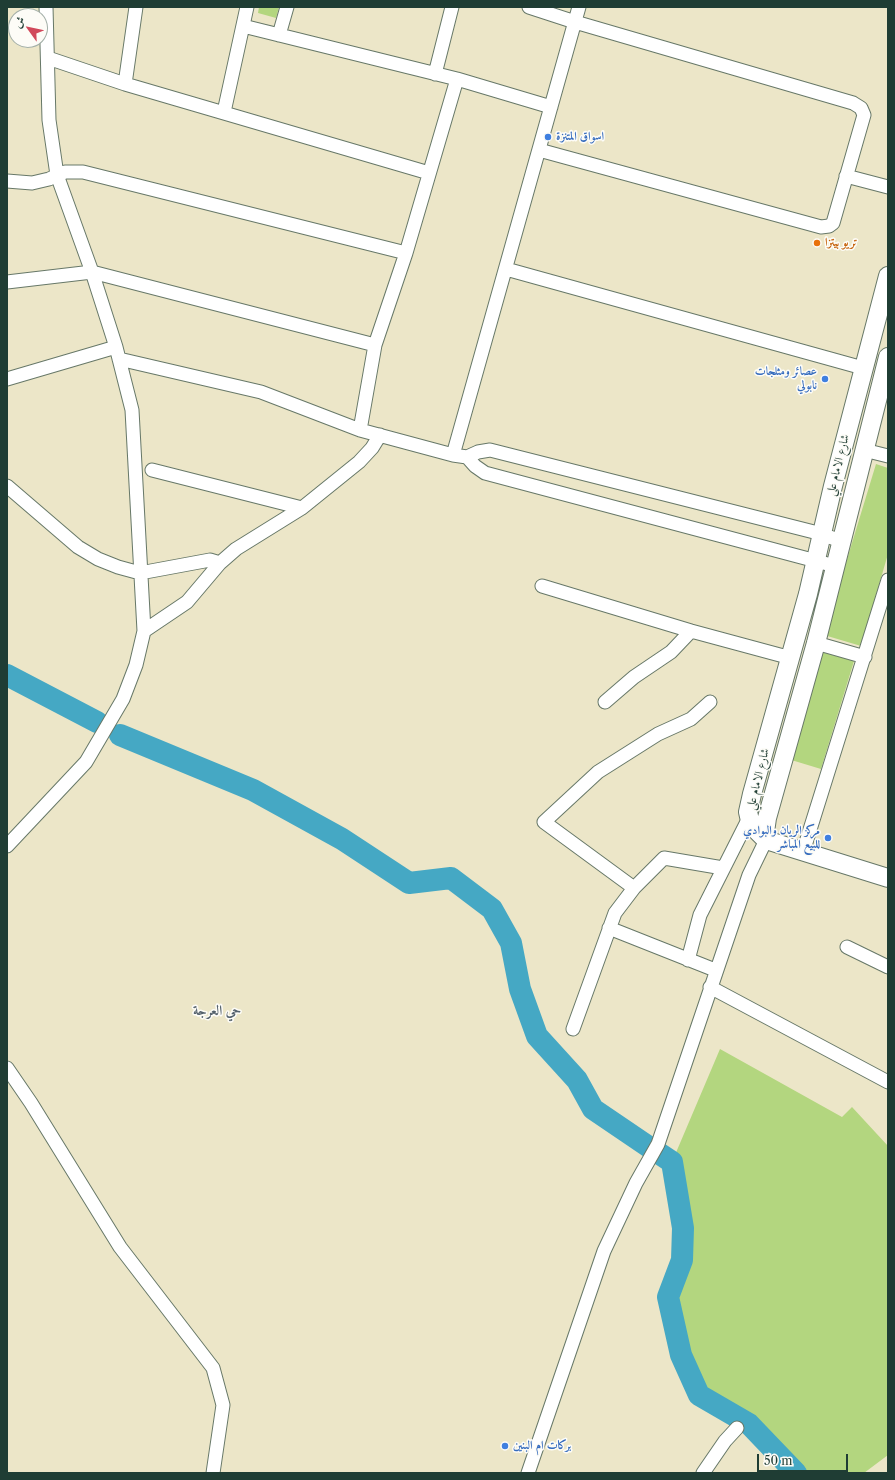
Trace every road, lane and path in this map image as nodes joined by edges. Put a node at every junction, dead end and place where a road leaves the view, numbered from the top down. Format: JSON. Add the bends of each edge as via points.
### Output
{"nodes":[{"id":1,"x":46,"y":7,"type":"edge"},
{"id":2,"x":136,"y":7,"type":"edge"},
{"id":3,"x":247,"y":7,"type":"edge"},
{"id":4,"x":287,"y":7,"type":"edge"},
{"id":5,"x":452,"y":7,"type":"edge"},
{"id":6,"x":529,"y":7,"type":"edge"},
{"id":7,"x":579,"y":7,"type":"edge"},
{"id":8,"x":575,"y":22,"type":"junction"},
{"id":9,"x":243,"y":26,"type":"junction"},
{"id":10,"x":279,"y":35,"type":"junction"},
{"id":11,"x":48,"y":58,"type":"junction"},
{"id":12,"x":435,"y":74,"type":"junction"},
{"id":13,"x":457,"y":79,"type":"junction"},
{"id":14,"x":125,"y":84,"type":"junction"},
{"id":15,"x":551,"y":108,"type":"junction"},
{"id":16,"x":224,"y":112,"type":"junction"},
{"id":17,"x":539,"y":150,"type":"junction"},
{"id":18,"x":429,"y":173,"type":"junction"},
{"id":19,"x":57,"y":175,"type":"junction"},
{"id":20,"x":846,"y":176,"type":"junction"},
{"id":21,"x":7,"y":181,"type":"edge"},
{"id":22,"x":888,"y":187,"type":"edge"},
{"id":23,"x":406,"y":253,"type":"junction"},
{"id":24,"x":506,"y":269,"type":"junction"},
{"id":25,"x":92,"y":272,"type":"junction"},
{"id":26,"x":888,"y":276,"type":"edge"},
{"id":27,"x":7,"y":282,"type":"edge"},
{"id":28,"x":375,"y":345,"type":"junction"},
{"id":29,"x":117,"y":353,"type":"junction"},
{"id":30,"x":888,"y":359,"type":"edge"},
{"id":31,"x":864,"y":368,"type":"junction"},
{"id":32,"x":7,"y":379,"type":"edge"},
{"id":33,"x":360,"y":430,"type":"junction"},
{"id":34,"x":380,"y":435,"type":"junction"},
{"id":35,"x":864,"y":450,"type":"junction"},
{"id":36,"x":453,"y":455,"type":"junction"},
{"id":37,"x":888,"y":456,"type":"edge"},
{"id":38,"x":467,"y":457,"type":"junction"},
{"id":39,"x":152,"y":470,"type":"dead end"},
{"id":40,"x":7,"y":486,"type":"edge"},
{"id":41,"x":302,"y":508,"type":"junction"},
{"id":42,"x":821,"y":534,"type":"junction"},
{"id":43,"x":841,"y":541,"type":"junction"},
{"id":44,"x":816,"y":560,"type":"junction"},
{"id":45,"x":220,"y":563,"type":"junction"},
{"id":46,"x":834,"y":566,"type":"junction"},
{"id":47,"x":140,"y":573,"type":"junction"},
{"id":48,"x":888,"y":580,"type":"edge"},
{"id":49,"x":542,"y":586,"type":"dead end"},
{"id":50,"x":144,"y":630,"type":"junction"},
{"id":51,"x":690,"y":631,"type":"junction"},
{"id":52,"x":816,"y":643,"type":"junction"},
{"id":53,"x":865,"y":657,"type":"junction"},
{"id":54,"x":791,"y":658,"type":"junction"},
{"id":55,"x":605,"y":702,"type":"dead end"},
{"id":56,"x":710,"y":702,"type":"dead end"},
{"id":57,"x":749,"y":818,"type":"junction"},
{"id":58,"x":766,"y":840,"type":"junction"},
{"id":59,"x":7,"y":846,"type":"edge"},
{"id":60,"x":803,"y":852,"type":"junction"},
{"id":61,"x":723,"y":868,"type":"junction"},
{"id":62,"x":888,"y":878,"type":"edge"},
{"id":63,"x":634,"y":888,"type":"junction"},
{"id":64,"x":609,"y":928,"type":"junction"},
{"id":65,"x":847,"y":947,"type":"dead end"},
{"id":66,"x":688,"y":960,"type":"junction"},
{"id":67,"x":888,"y":967,"type":"edge"},
{"id":68,"x":715,"y":970,"type":"junction"},
{"id":69,"x":710,"y":986,"type":"junction"},
{"id":70,"x":573,"y":1029,"type":"dead end"},
{"id":71,"x":7,"y":1068,"type":"edge"},
{"id":72,"x":888,"y":1082,"type":"edge"},
{"id":73,"x":737,"y":1428,"type":"dead end"},
{"id":74,"x":212,"y":1473,"type":"edge"},
{"id":75,"x":528,"y":1473,"type":"edge"},
{"id":76,"x":703,"y":1473,"type":"edge"}],
"edges":[{"from":1,"to":11,"type":"street"},
{"from":2,"to":14,"type":"street"},
{"from":3,"to":9,"type":"street"},
{"from":4,"to":10,"type":"street"},
{"from":5,"to":12,"type":"street"},
{"from":6,"to":8,"type":"street"},
{"from":7,"to":8,"type":"street"},
{"from":8,"to":15,"type":"street"},
{"from":8,"to":20,"type":"street","via":[[854,103],[861,108],[864,115]]},
{"from":9,"to":10,"type":"street"},
{"from":9,"to":16,"type":"street"},
{"from":10,"to":12,"type":"street"},
{"from":11,"to":14,"type":"street"},
{"from":11,"to":19,"type":"street","via":[[49,120]]},
{"from":12,"to":13,"type":"street"},
{"from":13,"to":15,"type":"street"},
{"from":13,"to":18,"type":"street"},
{"from":14,"to":16,"type":"street"},
{"from":15,"to":17,"type":"street"},
{"from":16,"to":18,"type":"street"},
{"from":17,"to":20,"type":"street","via":[[821,227],[833,223]]},
{"from":17,"to":24,"type":"street"},
{"from":18,"to":23,"type":"street"},
{"from":19,"to":21,"type":"street","via":[[32,182]]},
{"from":19,"to":23,"type":"street","via":[[74,170]]},
{"from":19,"to":25,"type":"street"},
{"from":20,"to":22,"type":"street"},
{"from":23,"to":28,"type":"street"},
{"from":24,"to":31,"type":"street"},
{"from":24,"to":36,"type":"street"},
{"from":25,"to":27,"type":"street"},
{"from":25,"to":28,"type":"street"},
{"from":25,"to":29,"type":"street"},
{"from":26,"to":31,"type":"street","name":"شارع الامام علي"},
{"from":28,"to":33,"type":"street"},
{"from":29,"to":32,"type":"street"},
{"from":29,"to":33,"type":"street","via":[[261,392]]},
{"from":29,"to":47,"type":"street","via":[[132,410]]},
{"from":30,"to":35,"type":"street","name":"شارع الامام علي"},
{"from":31,"to":42,"type":"street","name":"شارع الامام علي"},
{"from":33,"to":34,"type":"street"},
{"from":34,"to":36,"type":"street"},
{"from":34,"to":41,"type":"street","via":[[366,455]]},
{"from":35,"to":37,"type":"street"},
{"from":35,"to":43,"type":"street","name":"شارع الامام علي"},
{"from":36,"to":38,"type":"street"},
{"from":38,"to":42,"type":"street","via":[[490,450]]},
{"from":38,"to":44,"type":"street","via":[[485,473]]},
{"from":39,"to":41,"type":"street"},
{"from":40,"to":47,"type":"street","via":[[78,547],[111,565]]},
{"from":41,"to":45,"type":"street","via":[[236,549]]},
{"from":42,"to":43,"type":"street"},
{"from":42,"to":44,"type":"street","name":"شارع الامام علي"},
{"from":43,"to":46,"type":"street","name":"شارع الامام علي"},
{"from":44,"to":46,"type":"street"},
{"from":44,"to":54,"type":"street","name":"شارع الامام علي"},
{"from":45,"to":47,"type":"street","via":[[210,560]]},
{"from":45,"to":50,"type":"street","via":[[187,602]]},
{"from":46,"to":52,"type":"street","name":"شارع الامام علي"},
{"from":47,"to":50,"type":"street"},
{"from":48,"to":53,"type":"street"},
{"from":49,"to":51,"type":"street"},
{"from":50,"to":59,"type":"street","via":[[136,666],[123,699],[86,762]]},
{"from":51,"to":54,"type":"street"},
{"from":51,"to":55,"type":"street","via":[[671,652],[634,677]]},
{"from":52,"to":53,"type":"street"},
{"from":52,"to":58,"type":"street","name":"شارع الامام علي","via":[[767,818]]},
{"from":53,"to":60,"type":"street"},
{"from":54,"to":57,"type":"street","name":"شارع الامام علي","via":[[752,794]]},
{"from":56,"to":63,"type":"street","via":[[691,719],[658,734],[598,772],[544,822]]},
{"from":57,"to":58,"type":"street","name":"شارع الامام علي","via":[[755,831]]},
{"from":57,"to":61,"type":"street"},
{"from":58,"to":60,"type":"street"},
{"from":58,"to":68,"type":"street","via":[[749,875]]},
{"from":60,"to":62,"type":"street"},
{"from":61,"to":63,"type":"street","via":[[664,858]]},
{"from":61,"to":66,"type":"street","via":[[700,915]]},
{"from":63,"to":64,"type":"street","via":[[615,913]]},
{"from":64,"to":66,"type":"street"},
{"from":64,"to":70,"type":"street"},
{"from":65,"to":67,"type":"street"},
{"from":66,"to":68,"type":"street"},
{"from":68,"to":69,"type":"street"},
{"from":69,"to":72,"type":"street"},
{"from":69,"to":75,"type":"street","via":[[658,1144],[636,1183],[604,1251]]},
{"from":71,"to":74,"type":"street","via":[[120,1247],[213,1368],[223,1405]]},
{"from":73,"to":76,"type":"street"}]}
